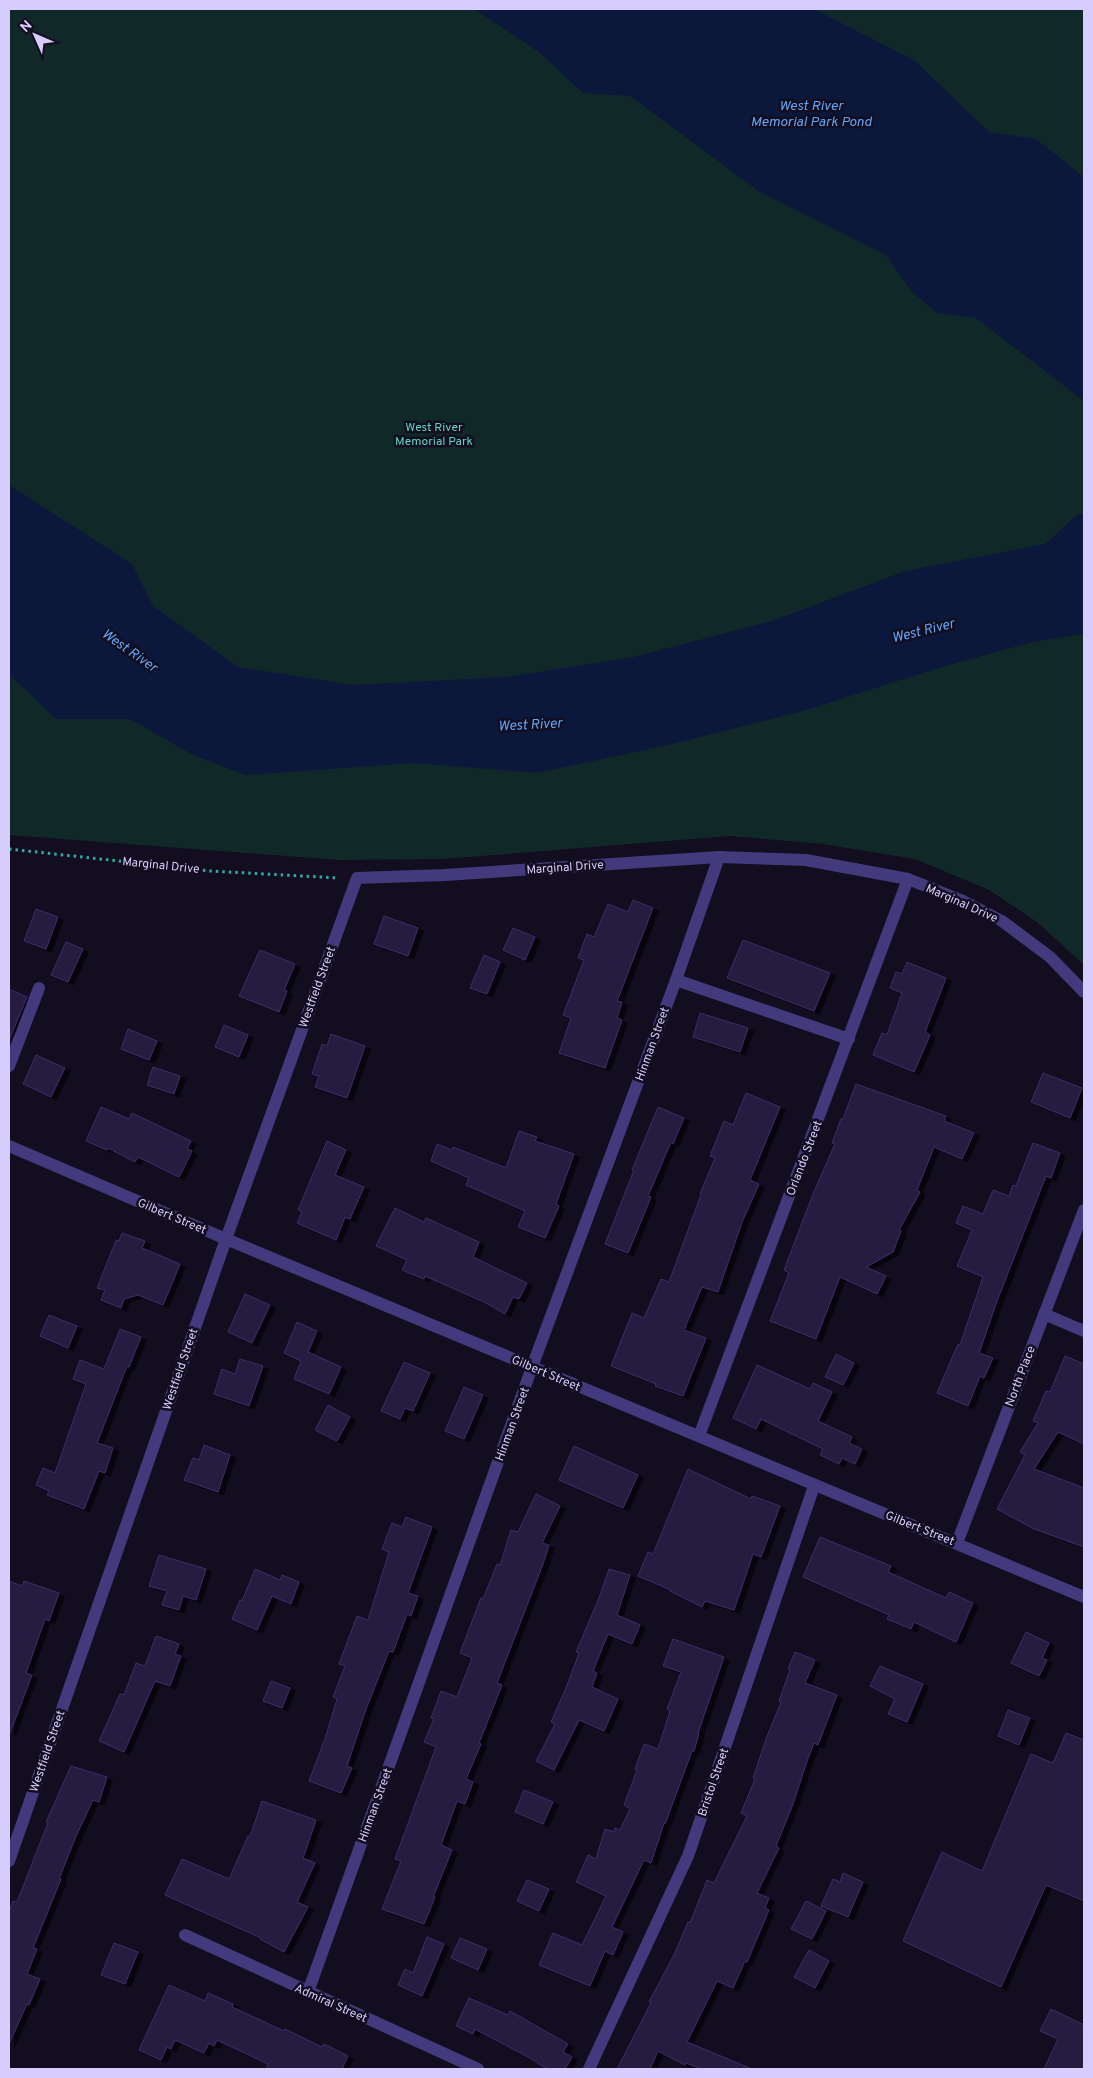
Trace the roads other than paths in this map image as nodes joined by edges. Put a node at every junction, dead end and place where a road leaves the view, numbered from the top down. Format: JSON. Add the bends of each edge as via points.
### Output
{"nodes":[{"id":1,"x":718,"y":858,"type":"junction"},
{"id":2,"x":357,"y":878,"type":"joint"},
{"id":3,"x":908,"y":879,"type":"junction"},
{"id":4,"x":676,"y":980,"type":"junction"},
{"id":5,"x":39,"y":988,"type":"dead end"},
{"id":6,"x":1084,"y":992,"type":"edge"},
{"id":7,"x":849,"y":1039,"type":"junction"},
{"id":8,"x":9,"y":1066,"type":"edge"},
{"id":9,"x":9,"y":1146,"type":"edge"},
{"id":10,"x":1084,"y":1210,"type":"edge"},
{"id":11,"x":226,"y":1239,"type":"junction"},
{"id":12,"x":1044,"y":1314,"type":"junction"},
{"id":13,"x":1084,"y":1331,"type":"edge"},
{"id":14,"x":532,"y":1367,"type":"junction"},
{"id":15,"x":699,"y":1436,"type":"junction"},
{"id":16,"x":814,"y":1486,"type":"junction"},
{"id":17,"x":958,"y":1543,"type":"junction"},
{"id":18,"x":1084,"y":1597,"type":"edge"},
{"id":19,"x":9,"y":1861,"type":"edge"},
{"id":20,"x":185,"y":1935,"type":"dead end"},
{"id":21,"x":308,"y":1992,"type":"junction"},
{"id":22,"x":478,"y":2069,"type":"edge"},
{"id":23,"x":589,"y":2069,"type":"edge"}],
"edges":[{"from":1,"to":2,"type":"street","name":"Marginal Drive"},
{"from":1,"to":3,"type":"street","name":"Marginal Drive","via":[[806,860]]},
{"from":1,"to":4,"type":"street","name":"Hinman Street"},
{"from":2,"to":11,"type":"street","name":"Westfield Street"},
{"from":3,"to":6,"type":"street","name":"Marginal Drive","via":[[1002,921],[1050,957]]},
{"from":3,"to":7,"type":"street","name":"Orlando Street"},
{"from":4,"to":7,"type":"street"},
{"from":4,"to":14,"type":"street","name":"Hinman Street"},
{"from":5,"to":8,"type":"street"},
{"from":7,"to":15,"type":"street","name":"Orlando Street"},
{"from":9,"to":11,"type":"street","name":"Gilbert Street"},
{"from":10,"to":12,"type":"street","name":"North Place"},
{"from":11,"to":14,"type":"street","name":"Gilbert Street"},
{"from":11,"to":19,"type":"street","name":"Westfield Street"},
{"from":12,"to":13,"type":"street"},
{"from":12,"to":17,"type":"street","name":"North Place"},
{"from":14,"to":15,"type":"street","name":"Gilbert Street"},
{"from":14,"to":21,"type":"street","name":"Hinman Street"},
{"from":15,"to":16,"type":"street","name":"Gilbert Street"},
{"from":16,"to":17,"type":"street","name":"Gilbert Street"},
{"from":16,"to":23,"type":"street","name":"Bristol Street","via":[[688,1856]]},
{"from":17,"to":18,"type":"street","name":"Gilbert Street"},
{"from":20,"to":21,"type":"street","name":"Admiral Street"},
{"from":21,"to":22,"type":"street","name":"Admiral Street"}]}
